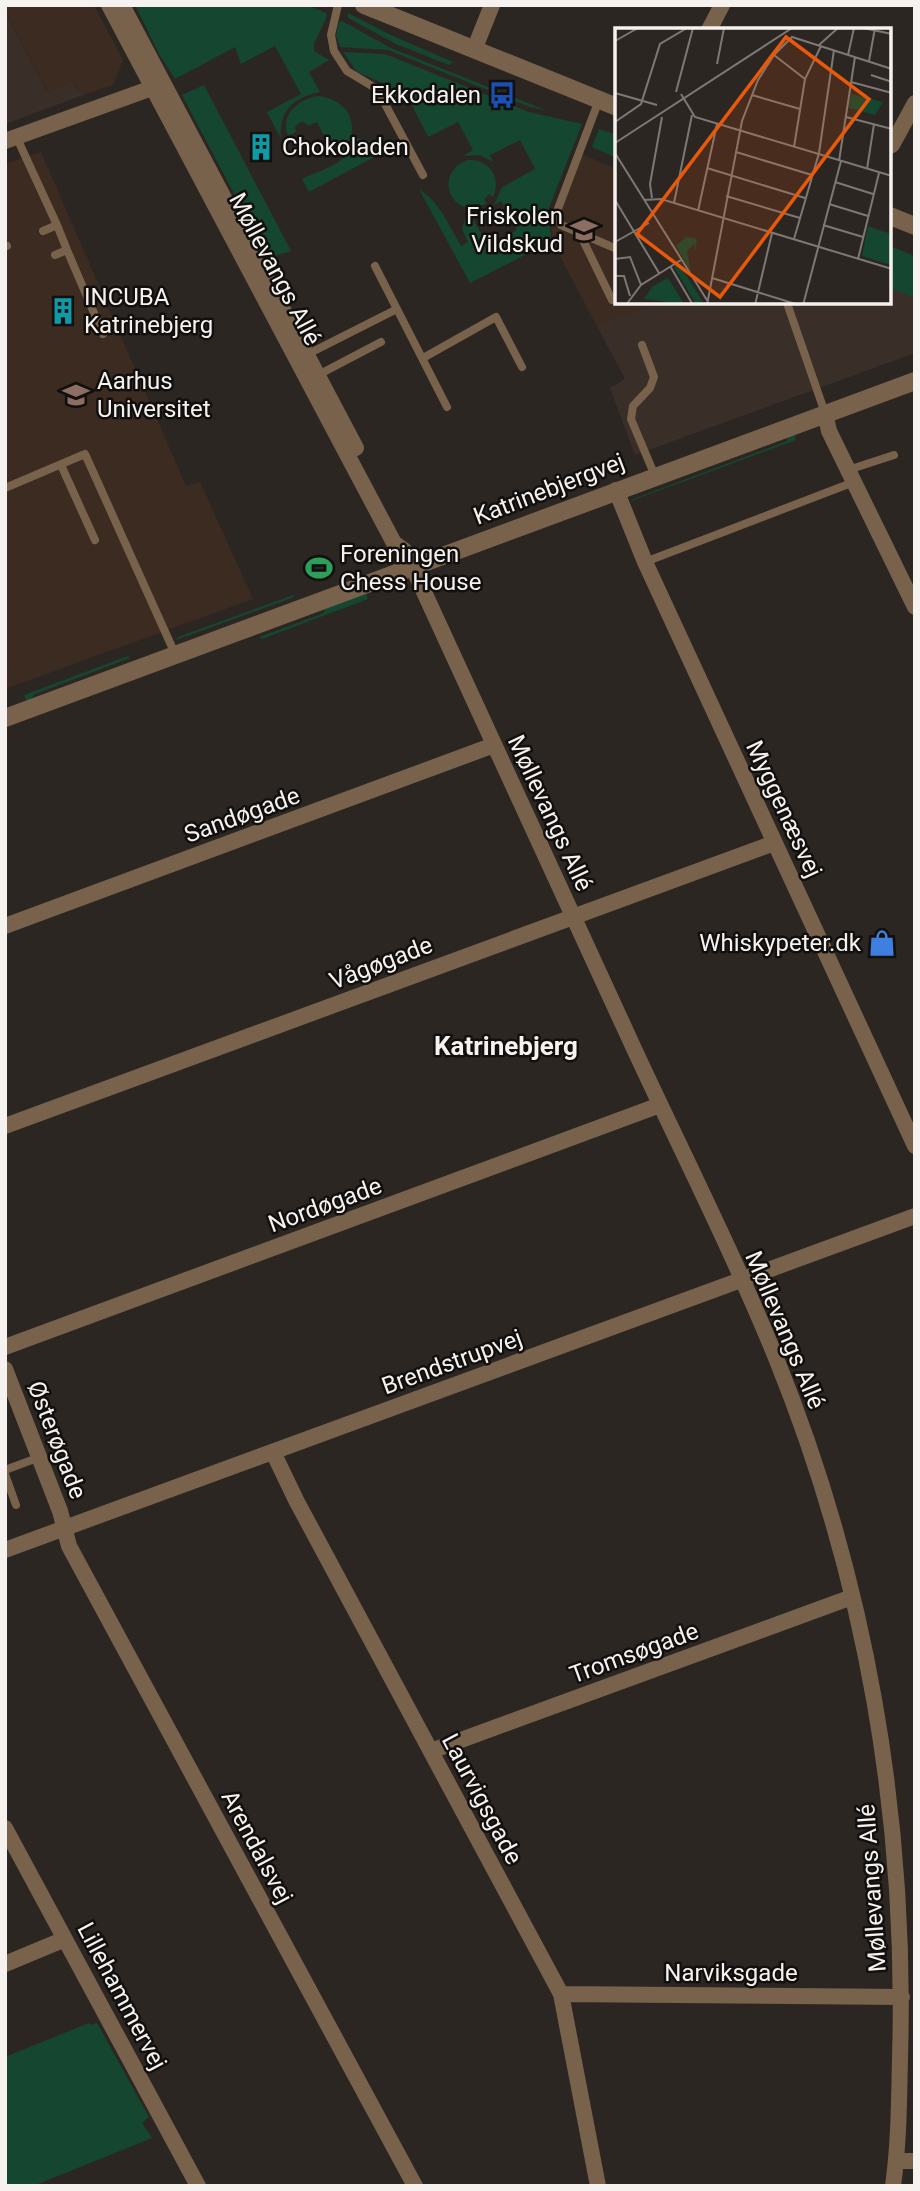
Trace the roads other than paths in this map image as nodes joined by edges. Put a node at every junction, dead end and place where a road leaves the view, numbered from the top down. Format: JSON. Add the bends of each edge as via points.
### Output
{"nodes":[{"id":1,"x":109,"y":5,"type":"edge"},
{"id":2,"x":122,"y":5,"type":"edge"},
{"id":3,"x":338,"y":5,"type":"edge"},
{"id":4,"x":364,"y":5,"type":"edge"},
{"id":5,"x":492,"y":5,"type":"edge"},
{"id":6,"x":722,"y":5,"type":"edge"},
{"id":7,"x":710,"y":28,"type":"edge"},
{"id":8,"x":474,"y":50,"type":"junction"},
{"id":9,"x":152,"y":88,"type":"junction"},
{"id":10,"x":599,"y":100,"type":"junction"},
{"id":11,"x":915,"y":103,"type":"edge"},
{"id":12,"x":615,"y":106,"type":"edge"},
{"id":13,"x":11,"y":139,"type":"edge"},
{"id":14,"x":892,"y":145,"type":"edge"},
{"id":15,"x":423,"y":174,"type":"dead end"},
{"id":16,"x":892,"y":217,"type":"edge"},
{"id":17,"x":57,"y":225,"type":"junction"},
{"id":18,"x":915,"y":226,"type":"edge"},
{"id":19,"x":43,"y":231,"type":"dead end"},
{"id":20,"x":579,"y":232,"type":"junction"},
{"id":21,"x":615,"y":248,"type":"edge"},
{"id":22,"x":68,"y":250,"type":"junction"},
{"id":23,"x":55,"y":255,"type":"dead end"},
{"id":24,"x":375,"y":266,"type":"dead end"},
{"id":25,"x":615,"y":299,"type":"edge"},
{"id":26,"x":787,"y":304,"type":"edge"},
{"id":27,"x":397,"y":309,"type":"junction"},
{"id":28,"x":103,"y":334,"type":"dead end"},
{"id":29,"x":381,"y":342,"type":"dead end"},
{"id":30,"x":642,"y":345,"type":"dead end"},
{"id":31,"x":306,"y":355,"type":"junction"},
{"id":32,"x":423,"y":358,"type":"junction"},
{"id":33,"x":522,"y":367,"type":"dead end"},
{"id":34,"x":318,"y":375,"type":"junction"},
{"id":35,"x":915,"y":381,"type":"edge"},
{"id":36,"x":447,"y":408,"type":"dead end"},
{"id":37,"x":825,"y":412,"type":"junction"},
{"id":38,"x":894,"y":454,"type":"dead end"},
{"id":39,"x":61,"y":465,"type":"junction"},
{"id":40,"x":655,"y":475,"type":"junction"},
{"id":41,"x":851,"y":476,"type":"junction"},
{"id":42,"x":5,"y":488,"type":"edge"},
{"id":43,"x":615,"y":490,"type":"junction"},
{"id":44,"x":95,"y":540,"type":"dead end"},
{"id":45,"x":404,"y":550,"type":"junction"},
{"id":46,"x":645,"y":562,"type":"junction"},
{"id":47,"x":413,"y":568,"type":"junction"},
{"id":48,"x":915,"y":607,"type":"edge"},
{"id":49,"x":176,"y":656,"type":"junction"},
{"id":50,"x":5,"y":718,"type":"edge"},
{"id":51,"x":494,"y":745,"type":"junction"},
{"id":52,"x":774,"y":844,"type":"junction"},
{"id":53,"x":573,"y":915,"type":"junction"},
{"id":54,"x":5,"y":926,"type":"edge"},
{"id":55,"x":660,"y":1105,"type":"junction"},
{"id":56,"x":5,"y":1126,"type":"edge"},
{"id":57,"x":915,"y":1146,"type":"edge"},
{"id":58,"x":914,"y":1218,"type":"edge"},
{"id":59,"x":741,"y":1280,"type":"junction"},
{"id":60,"x":5,"y":1348,"type":"edge"},
{"id":61,"x":5,"y":1369,"type":"edge"},
{"id":62,"x":272,"y":1452,"type":"junction"},
{"id":63,"x":40,"y":1457,"type":"junction"},
{"id":64,"x":5,"y":1472,"type":"edge"},
{"id":65,"x":16,"y":1505,"type":"dead end"},
{"id":66,"x":65,"y":1528,"type":"junction"},
{"id":67,"x":5,"y":1550,"type":"edge"},
{"id":68,"x":852,"y":1597,"type":"junction"},
{"id":69,"x":431,"y":1751,"type":"junction"},
{"id":70,"x":5,"y":1828,"type":"edge"},
{"id":71,"x":65,"y":1939,"type":"junction"},
{"id":72,"x":5,"y":1964,"type":"edge"},
{"id":73,"x":561,"y":1994,"type":"junction"},
{"id":74,"x":902,"y":1997,"type":"junction"},
{"id":75,"x":896,"y":2161,"type":"junction"},
{"id":76,"x":915,"y":2161,"type":"edge"},
{"id":77,"x":198,"y":2186,"type":"edge"},
{"id":78,"x":415,"y":2186,"type":"edge"},
{"id":79,"x":598,"y":2186,"type":"edge"},
{"id":80,"x":893,"y":2186,"type":"edge"}],
"edges":[{"from":1,"to":9,"type":"street","name":"Møllevangs Allé"},
{"from":2,"to":31,"type":"street","name":"Møllevangs Allé"},
{"from":3,"to":15,"type":"lane","via":[[331,34],[334,51],[348,71],[377,89]]},
{"from":4,"to":8,"type":"street"},
{"from":5,"to":8,"type":"street"},
{"from":6,"to":7,"type":"street"},
{"from":8,"to":10,"type":"street"},
{"from":9,"to":13,"type":"street"},
{"from":9,"to":45,"type":"street","name":"Møllevangs Allé","via":[[394,543]]},
{"from":10,"to":12,"type":"street"},
{"from":10,"to":20,"type":"lane","via":[[556,214],[561,225]]},
{"from":11,"to":14,"type":"street"},
{"from":13,"to":17,"type":"lane"},
{"from":16,"to":18,"type":"street"},
{"from":17,"to":19,"type":"lane"},
{"from":17,"to":22,"type":"lane"},
{"from":20,"to":21,"type":"lane"},
{"from":20,"to":25,"type":"lane"},
{"from":22,"to":23,"type":"lane"},
{"from":22,"to":28,"type":"lane"},
{"from":24,"to":27,"type":"lane"},
{"from":26,"to":37,"type":"lane"},
{"from":27,"to":31,"type":"lane"},
{"from":27,"to":32,"type":"lane"},
{"from":29,"to":34,"type":"lane"},
{"from":30,"to":40,"type":"lane","via":[[654,377],[633,406],[631,419]]},
{"from":31,"to":34,"type":"street","name":"Møllevangs Allé"},
{"from":32,"to":33,"type":"lane","via":[[496,317]]},
{"from":32,"to":36,"type":"lane"},
{"from":34,"to":45,"type":"street","name":"Møllevangs Allé","via":[[404,538]]},
{"from":35,"to":37,"type":"street","name":"Katrinebjergvej"},
{"from":37,"to":40,"type":"street","name":"Katrinebjergvej"},
{"from":37,"to":41,"type":"street"},
{"from":38,"to":41,"type":"lane"},
{"from":39,"to":42,"type":"lane"},
{"from":39,"to":44,"type":"lane"},
{"from":39,"to":49,"type":"lane","via":[[85,454]]},
{"from":40,"to":43,"type":"street","name":"Katrinebjergvej"},
{"from":41,"to":46,"type":"lane"},
{"from":41,"to":48,"type":"street"},
{"from":43,"to":46,"type":"street","name":"Myggenæsvej"},
{"from":43,"to":47,"type":"street","name":"Katrinebjergvej"},
{"from":45,"to":47,"type":"street","name":"Møllevangs Allé"},
{"from":46,"to":52,"type":"street","name":"Myggenæsvej"},
{"from":47,"to":49,"type":"street","name":"Katrinebjergvej"},
{"from":47,"to":51,"type":"street","name":"Møllevangs Allé"},
{"from":49,"to":50,"type":"street","name":"Katrinebjergvej"},
{"from":51,"to":53,"type":"street","name":"Møllevangs Allé"},
{"from":51,"to":54,"type":"street","name":"Sandøgade"},
{"from":52,"to":53,"type":"street","name":"Vågøgade"},
{"from":52,"to":57,"type":"street","name":"Myggenæsvej"},
{"from":53,"to":55,"type":"street","name":"Møllevangs Allé"},
{"from":53,"to":56,"type":"street","name":"Vågøgade"},
{"from":55,"to":59,"type":"street","name":"Møllevangs Allé"},
{"from":55,"to":60,"type":"street","name":"Nordøgade"},
{"from":58,"to":59,"type":"street","name":"Brendstrupvej"},
{"from":59,"to":62,"type":"street","name":"Brendstrupvej"},
{"from":59,"to":68,"type":"street","name":"Møllevangs Allé","via":[[802,1427]]},
{"from":61,"to":63,"type":"street","name":"Østerøgade"},
{"from":62,"to":66,"type":"street","name":"Brendstrupvej"},
{"from":62,"to":69,"type":"street","name":"Laurvigsgade"},
{"from":63,"to":64,"type":"lane"},
{"from":63,"to":66,"type":"street","name":"Østerøgade"},
{"from":64,"to":65,"type":"lane"},
{"from":66,"to":67,"type":"street","name":"Brendstrupvej"},
{"from":66,"to":78,"type":"street","name":"Arendalsvej","via":[[74,1555]]},
{"from":68,"to":69,"type":"street","name":"Tromsøgade"},
{"from":68,"to":74,"type":"street","name":"Møllevangs Allé","via":[[882,1735],[890,1797]]},
{"from":69,"to":73,"type":"street","name":"Laurvigsgade"},
{"from":70,"to":71,"type":"street","name":"Lillehammervej"},
{"from":71,"to":72,"type":"street"},
{"from":71,"to":77,"type":"street","name":"Lillehammervej"},
{"from":73,"to":74,"type":"street","name":"Narviksgade"},
{"from":73,"to":79,"type":"street","name":"Laurvigsgade"},
{"from":74,"to":75,"type":"street","name":"Møllevangs Allé"},
{"from":75,"to":76,"type":"street"},
{"from":75,"to":80,"type":"street","name":"Møllevangs Allé"}]}
